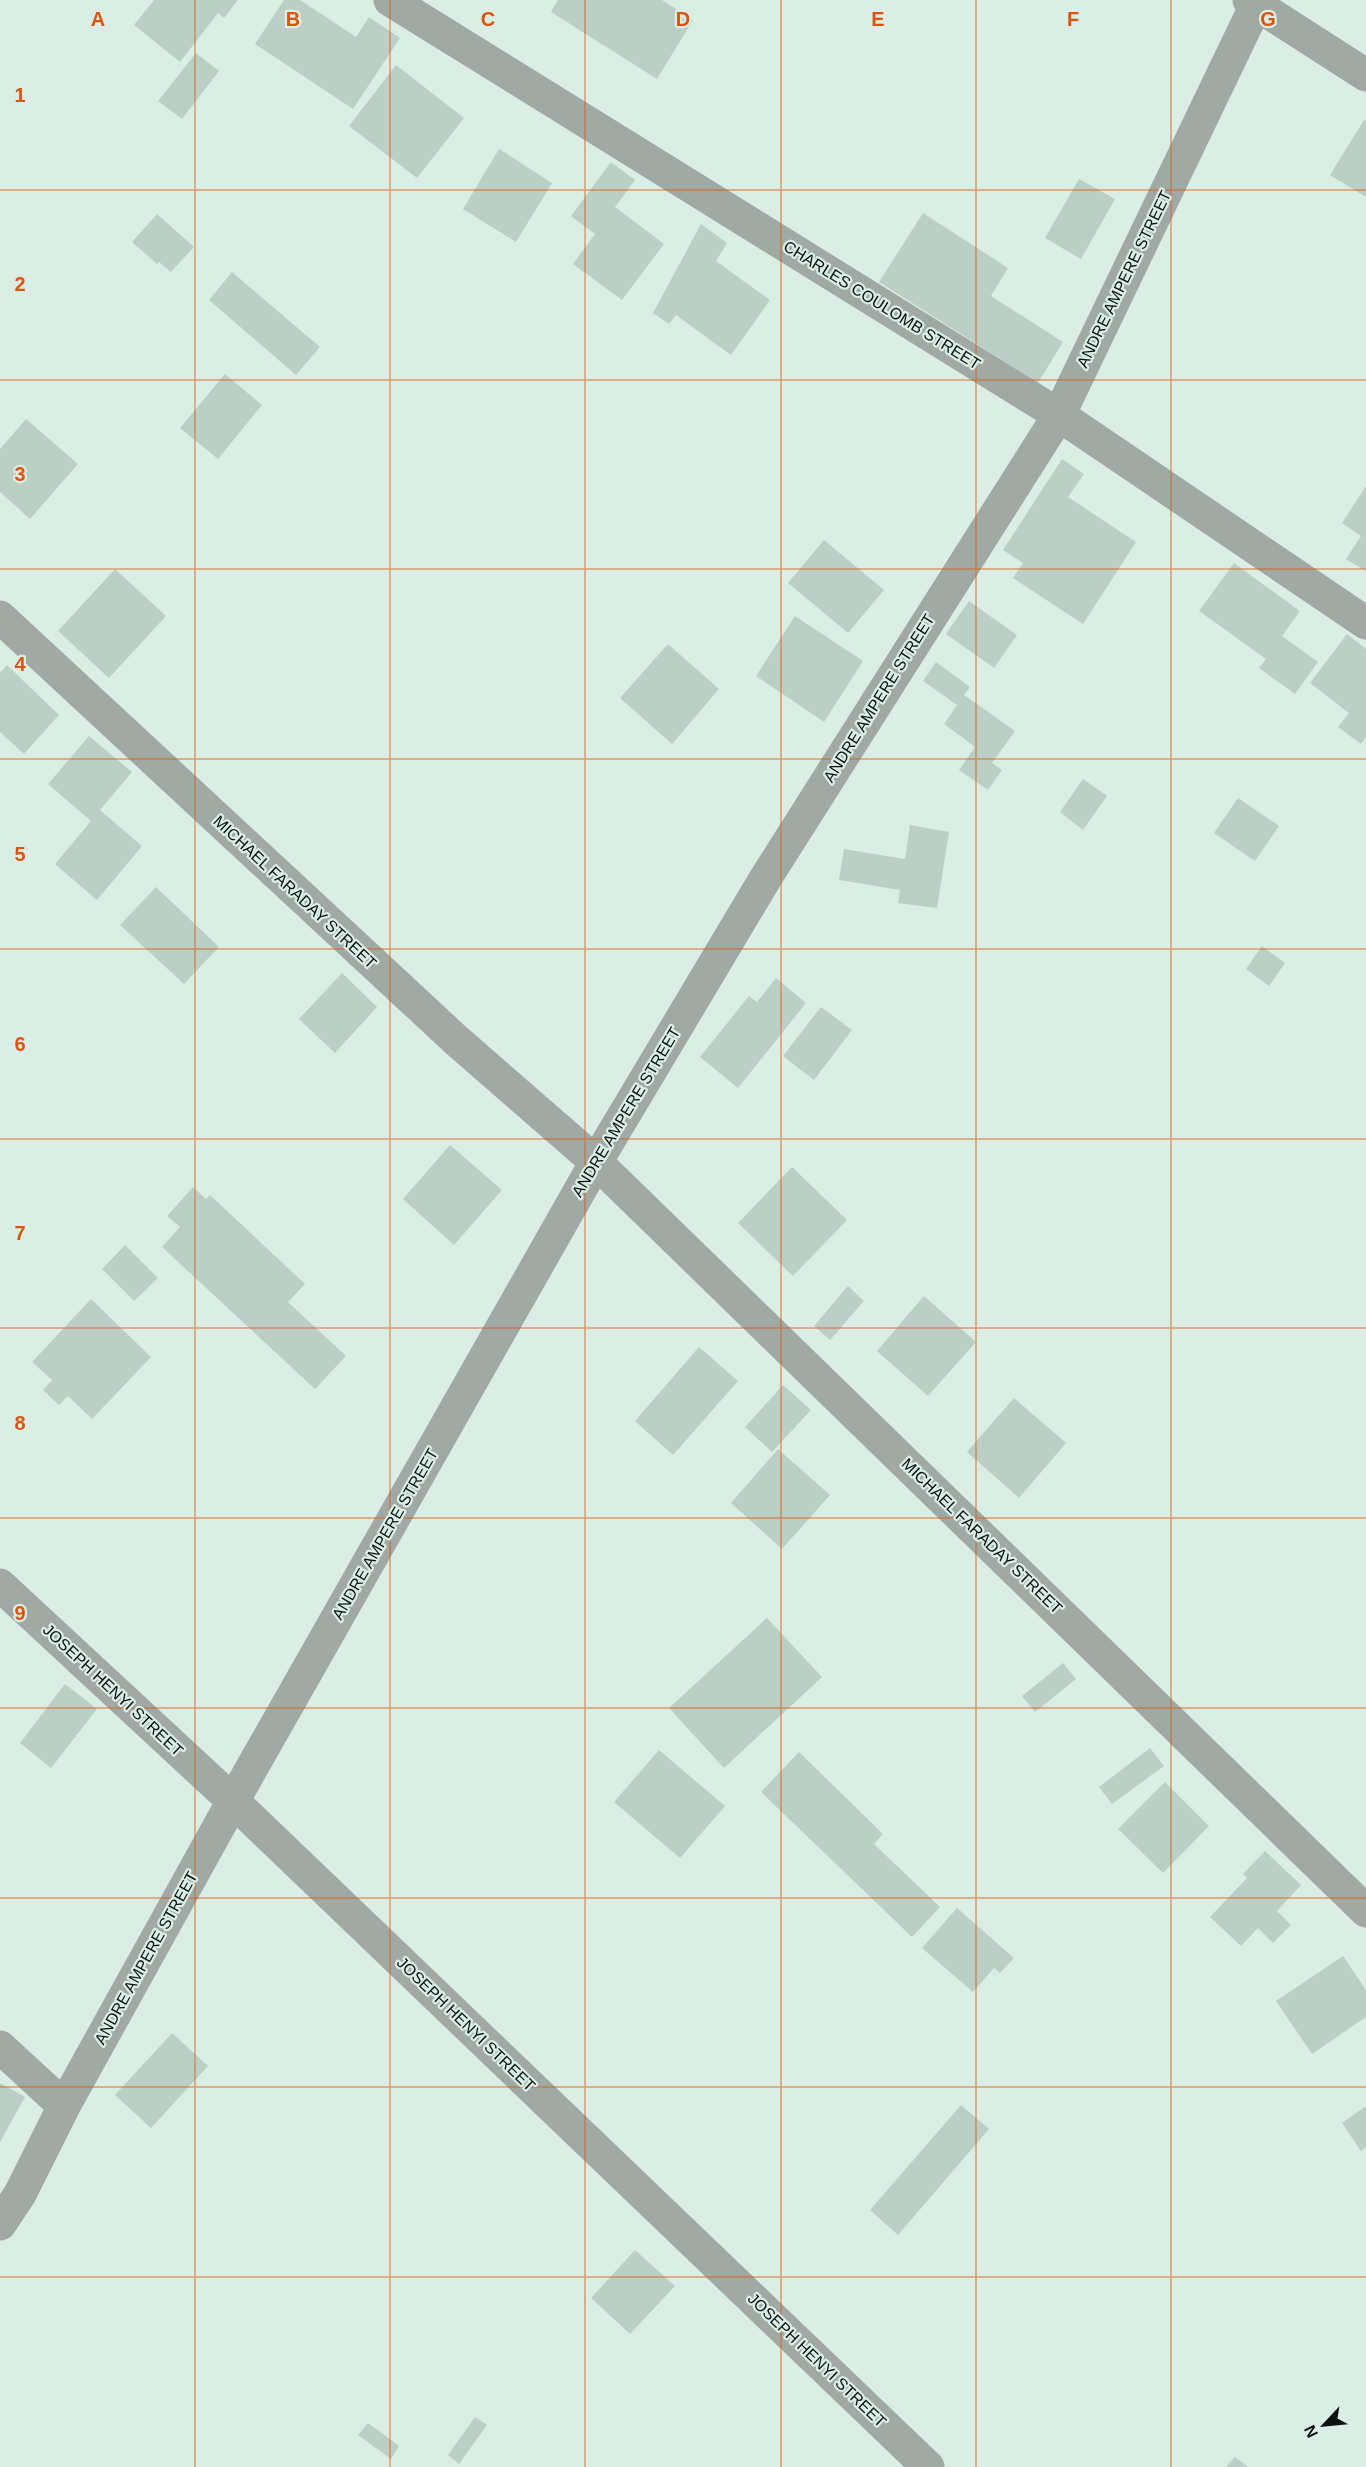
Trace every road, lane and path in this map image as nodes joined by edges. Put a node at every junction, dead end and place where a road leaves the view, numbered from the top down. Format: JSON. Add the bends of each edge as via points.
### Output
{"nodes":[{"id":1,"x":390,"y":0,"type":"edge"},
{"id":2,"x":1252,"y":2,"type":"edge"},
{"id":3,"x":1366,"y":75,"type":"edge"},
{"id":4,"x":1059,"y":415,"type":"junction"},
{"id":5,"x":0,"y":617,"type":"edge"},
{"id":6,"x":1366,"y":623,"type":"edge"},
{"id":7,"x":596,"y":1162,"type":"junction"},
{"id":8,"x":0,"y":1585,"type":"edge"},
{"id":9,"x":233,"y":1801,"type":"junction"},
{"id":10,"x":1366,"y":1911,"type":"edge"},
{"id":11,"x":0,"y":2047,"type":"edge"},
{"id":12,"x":64,"y":2106,"type":"junction"},
{"id":13,"x":0,"y":2224,"type":"edge"},
{"id":14,"x":928,"y":2467,"type":"edge"}],
"edges":[{"from":1,"to":4,"type":"street","name":"CHARLES COULOMB STREET"},
{"from":2,"to":3,"type":"street"},
{"from":2,"to":4,"type":"street","name":"ANDRE AMPERE STREET"},
{"from":4,"to":6,"type":"street","name":"CHARLES COULOMB STREET"},
{"from":4,"to":7,"type":"street","name":"ANDRE AMPERE STREET","via":[[765,879]]},
{"from":5,"to":7,"type":"street","name":"MICHAEL FARADAY STREET","via":[[456,1040]]},
{"from":7,"to":9,"type":"street","name":"ANDRE AMPERE STREET"},
{"from":7,"to":10,"type":"street","name":"MICHAEL FARADAY STREET"},
{"from":8,"to":9,"type":"street","name":"JOSEPH HENYI STREET"},
{"from":9,"to":12,"type":"street","name":"ANDRE AMPERE STREET"},
{"from":9,"to":14,"type":"street","name":"JOSEPH HENYI STREET"},
{"from":11,"to":12,"type":"street"},
{"from":12,"to":13,"type":"street","name":"ANDRE AMPERE STREET","via":[[20,2194]]}]}
